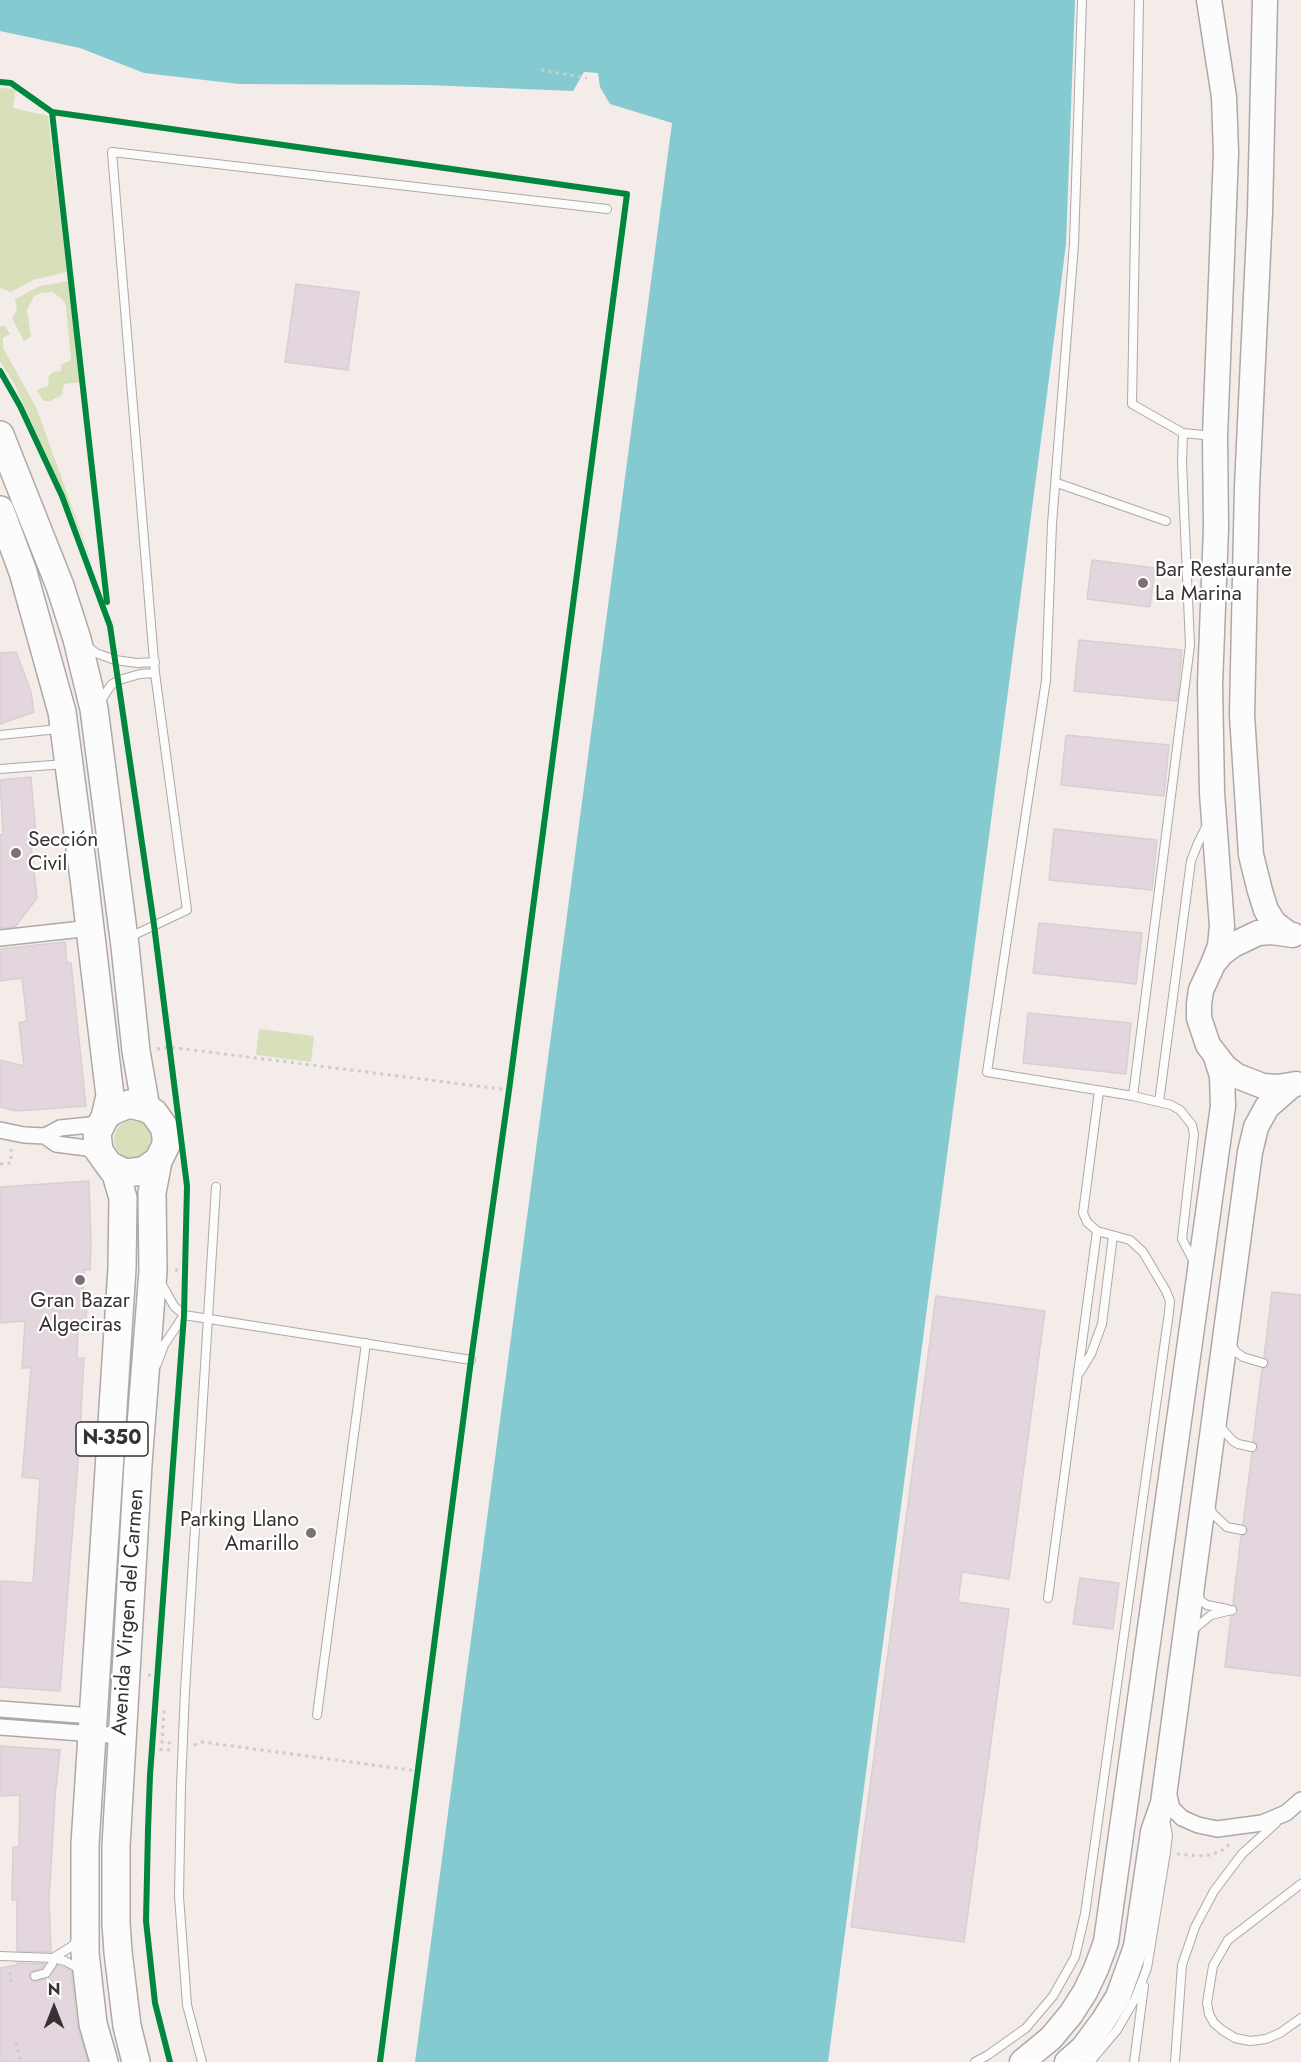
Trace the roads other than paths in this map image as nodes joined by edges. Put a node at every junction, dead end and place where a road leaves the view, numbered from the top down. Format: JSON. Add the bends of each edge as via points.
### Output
{"nodes":[{"id":1,"x":1082,"y":0,"type":"edge"},
{"id":2,"x":1139,"y":0,"type":"edge"},
{"id":3,"x":1209,"y":0,"type":"edge"},
{"id":4,"x":1264,"y":0,"type":"edge"},
{"id":5,"x":607,"y":209,"type":"dead end"},
{"id":6,"x":1183,"y":433,"type":"junction"},
{"id":7,"x":0,"y":435,"type":"edge"},
{"id":8,"x":1215,"y":436,"type":"junction"},
{"id":9,"x":1057,"y":483,"type":"junction"},
{"id":10,"x":0,"y":510,"type":"edge"},
{"id":11,"x":1166,"y":521,"type":"dead end"},
{"id":12,"x":77,"y":639,"type":"junction"},
{"id":13,"x":155,"y":662,"type":"junction"},
{"id":14,"x":156,"y":673,"type":"junction"},
{"id":15,"x":95,"y":715,"type":"junction"},
{"id":16,"x":64,"y":728,"type":"junction"},
{"id":17,"x":0,"y":735,"type":"edge"},
{"id":18,"x":69,"y":763,"type":"junction"},
{"id":19,"x":0,"y":769,"type":"edge"},
{"id":20,"x":1213,"y":813,"type":"junction"},
{"id":21,"x":91,"y":928,"type":"junction"},
{"id":22,"x":1294,"y":935,"type":"edge"},
{"id":23,"x":0,"y":938,"type":"edge"},
{"id":24,"x":125,"y":946,"type":"junction"},
{"id":25,"x":1213,"y":964,"type":"junction"},
{"id":26,"x":1216,"y":1057,"type":"junction"},
{"id":27,"x":1296,"y":1084,"type":"edge"},
{"id":28,"x":1099,"y":1091,"type":"junction"},
{"id":29,"x":1133,"y":1096,"type":"junction"},
{"id":30,"x":1159,"y":1102,"type":"junction"},
{"id":31,"x":146,"y":1108,"type":"junction"},
{"id":32,"x":104,"y":1118,"type":"junction"},
{"id":33,"x":6,"y":1131,"type":"edge"},
{"id":34,"x":45,"y":1136,"type":"junction"},
{"id":35,"x":158,"y":1161,"type":"junction"},
{"id":36,"x":106,"y":1162,"type":"junction"},
{"id":37,"x":216,"y":1187,"type":"dead end"},
{"id":38,"x":1097,"y":1231,"type":"junction"},
{"id":39,"x":1113,"y":1236,"type":"junction"},
{"id":40,"x":153,"y":1271,"type":"junction"},
{"id":41,"x":1200,"y":1273,"type":"junction"},
{"id":42,"x":184,"y":1315,"type":"junction"},
{"id":43,"x":209,"y":1318,"type":"junction"},
{"id":44,"x":1226,"y":1330,"type":"junction"},
{"id":45,"x":366,"y":1343,"type":"junction"},
{"id":46,"x":471,"y":1360,"type":"dead end"},
{"id":47,"x":1263,"y":1364,"type":"dead end"},
{"id":48,"x":1078,"y":1376,"type":"junction"},
{"id":49,"x":144,"y":1406,"type":"junction"},
{"id":50,"x":1215,"y":1408,"type":"junction"},
{"id":51,"x":1252,"y":1447,"type":"dead end"},
{"id":52,"x":1204,"y":1494,"type":"junction"},
{"id":53,"x":1242,"y":1530,"type":"dead end"},
{"id":54,"x":1192,"y":1582,"type":"junction"},
{"id":55,"x":1048,"y":1598,"type":"dead end"},
{"id":56,"x":1185,"y":1639,"type":"junction"},
{"id":57,"x":0,"y":1709,"type":"edge"},
{"id":58,"x":317,"y":1715,"type":"dead end"},
{"id":59,"x":92,"y":1725,"type":"junction"},
{"id":60,"x":0,"y":1726,"type":"edge"},
{"id":61,"x":122,"y":1736,"type":"junction"},
{"id":62,"x":1164,"y":1793,"type":"junction"},
{"id":63,"x":1301,"y":1800,"type":"edge"},
{"id":64,"x":1286,"y":1813,"type":"junction"},
{"id":65,"x":1301,"y":1884,"type":"edge"},
{"id":66,"x":85,"y":1922,"type":"junction"},
{"id":67,"x":0,"y":1956,"type":"edge"},
{"id":68,"x":52,"y":1958,"type":"junction"},
{"id":69,"x":1147,"y":1968,"type":"junction"},
{"id":70,"x":35,"y":1976,"type":"dead end"},
{"id":71,"x":88,"y":1983,"type":"junction"},
{"id":72,"x":1301,"y":2018,"type":"edge"},
{"id":73,"x":104,"y":2062,"type":"edge"},
{"id":74,"x":136,"y":2062,"type":"edge"},
{"id":75,"x":202,"y":2062,"type":"edge"},
{"id":76,"x":975,"y":2062,"type":"edge"},
{"id":77,"x":1022,"y":2062,"type":"edge"},
{"id":78,"x":1068,"y":2062,"type":"edge"},
{"id":79,"x":1090,"y":2062,"type":"edge"},
{"id":80,"x":1134,"y":2062,"type":"edge"},
{"id":81,"x":1175,"y":2062,"type":"edge"}],
"edges":[{"from":1,"to":9,"type":"lane","via":[[1074,244]]},
{"from":2,"to":6,"type":"lane","via":[[1132,404]]},
{"from":3,"to":8,"type":"main road","via":[[1224,97],[1226,153]]},
{"from":4,"to":22,"type":"main road","via":[[1242,715],[1251,855],[1266,910],[1274,923]]},
{"from":5,"to":13,"type":"lane","via":[[112,152]]},
{"from":6,"to":8,"type":"lane"},
{"from":6,"to":29,"type":"lane","via":[[1190,645]]},
{"from":7,"to":12,"type":"highway","number":"N-350","via":[[44,542]]},
{"from":8,"to":20,"type":"main road","via":[[1210,684]]},
{"from":9,"to":11,"type":"lane"},
{"from":9,"to":28,"type":"lane","via":[[1046,680],[987,1072]]},
{"from":10,"to":16,"type":"highway","number":"N-350","via":[[23,572]]},
{"from":12,"to":13,"type":"lane","via":[[96,653],[115,660]]},
{"from":12,"to":15,"type":"highway","number":"N-350"},
{"from":13,"to":14,"type":"lane"},
{"from":14,"to":15,"type":"lane","via":[[111,685]]},
{"from":14,"to":24,"type":"lane","via":[[187,910],[134,935]]},
{"from":15,"to":24,"type":"highway","number":"N-350"},
{"from":16,"to":17,"type":"lane"},
{"from":16,"to":18,"type":"highway","number":"N-350"},
{"from":18,"to":19,"type":"lane"},
{"from":18,"to":21,"type":"highway","number":"N-350"},
{"from":20,"to":25,"type":"main road","via":[[1222,926]]},
{"from":20,"to":30,"type":"lane","via":[[1191,861]]},
{"from":21,"to":23,"type":"street"},
{"from":21,"to":32,"type":"highway","number":"N-350","via":[[110,1096]]},
{"from":22,"to":25,"type":"main road","via":[[1258,933],[1222,953]]},
{"from":24,"to":31,"type":"highway","number":"N-350"},
{"from":25,"to":26,"type":"main road","via":[[1201,990],[1199,1018]]},
{"from":26,"to":27,"type":"main road","via":[[1250,1082],[1278,1087]]},
{"from":26,"to":41,"type":"main road","via":[[1222,1076],[1223,1106]]},
{"from":27,"to":44,"type":"main road","via":[[1267,1107],[1256,1127]]},
{"from":28,"to":29,"type":"lane"},
{"from":28,"to":38,"type":"lane","via":[[1083,1213]]},
{"from":29,"to":30,"type":"lane"},
{"from":30,"to":41,"type":"lane","via":[[1180,1110],[1192,1125],[1182,1239]]},
{"from":31,"to":32,"type":"highway","via":[[129,1104]]},
{"from":31,"to":35,"type":"highway","number":"N-350","via":[[160,1119],[166,1136]]},
{"from":32,"to":34,"type":"street","via":[[90,1125],[60,1128]]},
{"from":32,"to":36,"type":"highway","number":"N-350","via":[[97,1142]]},
{"from":33,"to":34,"type":"street"},
{"from":34,"to":36,"type":"street","via":[[56,1144],[87,1148]]},
{"from":35,"to":36,"type":"highway","via":[[134,1174],[117,1170]]},
{"from":35,"to":40,"type":"highway","name":"Avenida Virgen del Carmen","number":"N-350","via":[[152,1193]]},
{"from":36,"to":59,"type":"highway","name":"Avenida Virgen del Carmen","number":"N-350","via":[[116,1174],[123,1198],[122,1269]]},
{"from":37,"to":43,"type":"lane"},
{"from":38,"to":39,"type":"lane"},
{"from":38,"to":48,"type":"lane"},
{"from":39,"to":48,"type":"lane","via":[[1102,1324]]},
{"from":39,"to":76,"type":"lane","via":[[1130,1240],[1143,1252],[1170,1301],[1086,1914],[1075,1957],[1053,1996],[1026,2028]]},
{"from":40,"to":42,"type":"lane"},
{"from":40,"to":49,"type":"highway","name":"Avenida Virgen del Carmen","number":"N-350"},
{"from":41,"to":77,"type":"main road","via":[[1106,1942],[1071,2013],[1051,2038]]},
{"from":42,"to":43,"type":"lane"},
{"from":42,"to":49,"type":"lane","via":[[164,1345]]},
{"from":43,"to":45,"type":"lane"},
{"from":43,"to":75,"type":"lane","via":[[182,1748],[179,1896],[187,2005]]},
{"from":44,"to":47,"type":"lane","via":[[1236,1352]]},
{"from":44,"to":50,"type":"main road"},
{"from":45,"to":46,"type":"lane"},
{"from":45,"to":58,"type":"lane"},
{"from":48,"to":55,"type":"lane"},
{"from":49,"to":61,"type":"highway","name":"Avenida Virgen del Carmen","number":"N-350"},
{"from":50,"to":51,"type":"lane","via":[[1223,1430],[1233,1441]]},
{"from":50,"to":52,"type":"main road"},
{"from":52,"to":53,"type":"lane","via":[[1213,1514],[1227,1527]]},
{"from":52,"to":54,"type":"main road"},
{"from":54,"to":56,"type":"main road"},
{"from":54,"to":56,"type":"lane","via":[[1207,1605],[1232,1610],[1211,1614]]},
{"from":56,"to":62,"type":"main road"},
{"from":57,"to":59,"type":"street"},
{"from":59,"to":60,"type":"street"},
{"from":59,"to":61,"type":"street"},
{"from":59,"to":66,"type":"highway","name":"Avenida Virgen del Carmen","number":"N-350"},
{"from":61,"to":74,"type":"highway","name":"Avenida Virgen del Carmen","number":"N-350","via":[[116,1923],[127,2026]]},
{"from":62,"to":64,"type":"street","via":[[1182,1818],[1217,1829],[1262,1823]]},
{"from":62,"to":69,"type":"lane","via":[[1168,1835]]},
{"from":62,"to":78,"type":"main road","via":[[1153,1832],[1136,1947],[1128,1973],[1103,2021]]},
{"from":63,"to":64,"type":"street"},
{"from":64,"to":81,"type":"lane","via":[[1242,1854],[1214,1891],[1195,1927],[1182,1965]]},
{"from":65,"to":72,"type":"lane","via":[[1228,1940],[1213,1966],[1207,2003],[1214,2023],[1235,2038],[1250,2041],[1280,2033]]},
{"from":66,"to":68,"type":"lane","via":[[74,1945]]},
{"from":66,"to":71,"type":"highway","name":"Avenida Virgen del Carmen","number":"N-350"},
{"from":67,"to":68,"type":"lane"},
{"from":68,"to":70,"type":"lane","via":[[46,1973]]},
{"from":68,"to":71,"type":"lane","via":[[78,1967]]},
{"from":69,"to":79,"type":"lane","via":[[1117,2030]]},
{"from":69,"to":80,"type":"lane"},
{"from":71,"to":73,"type":"highway","name":"Avenida Virgen del Carmen","number":"N-350","via":[[93,2025]]}]}
